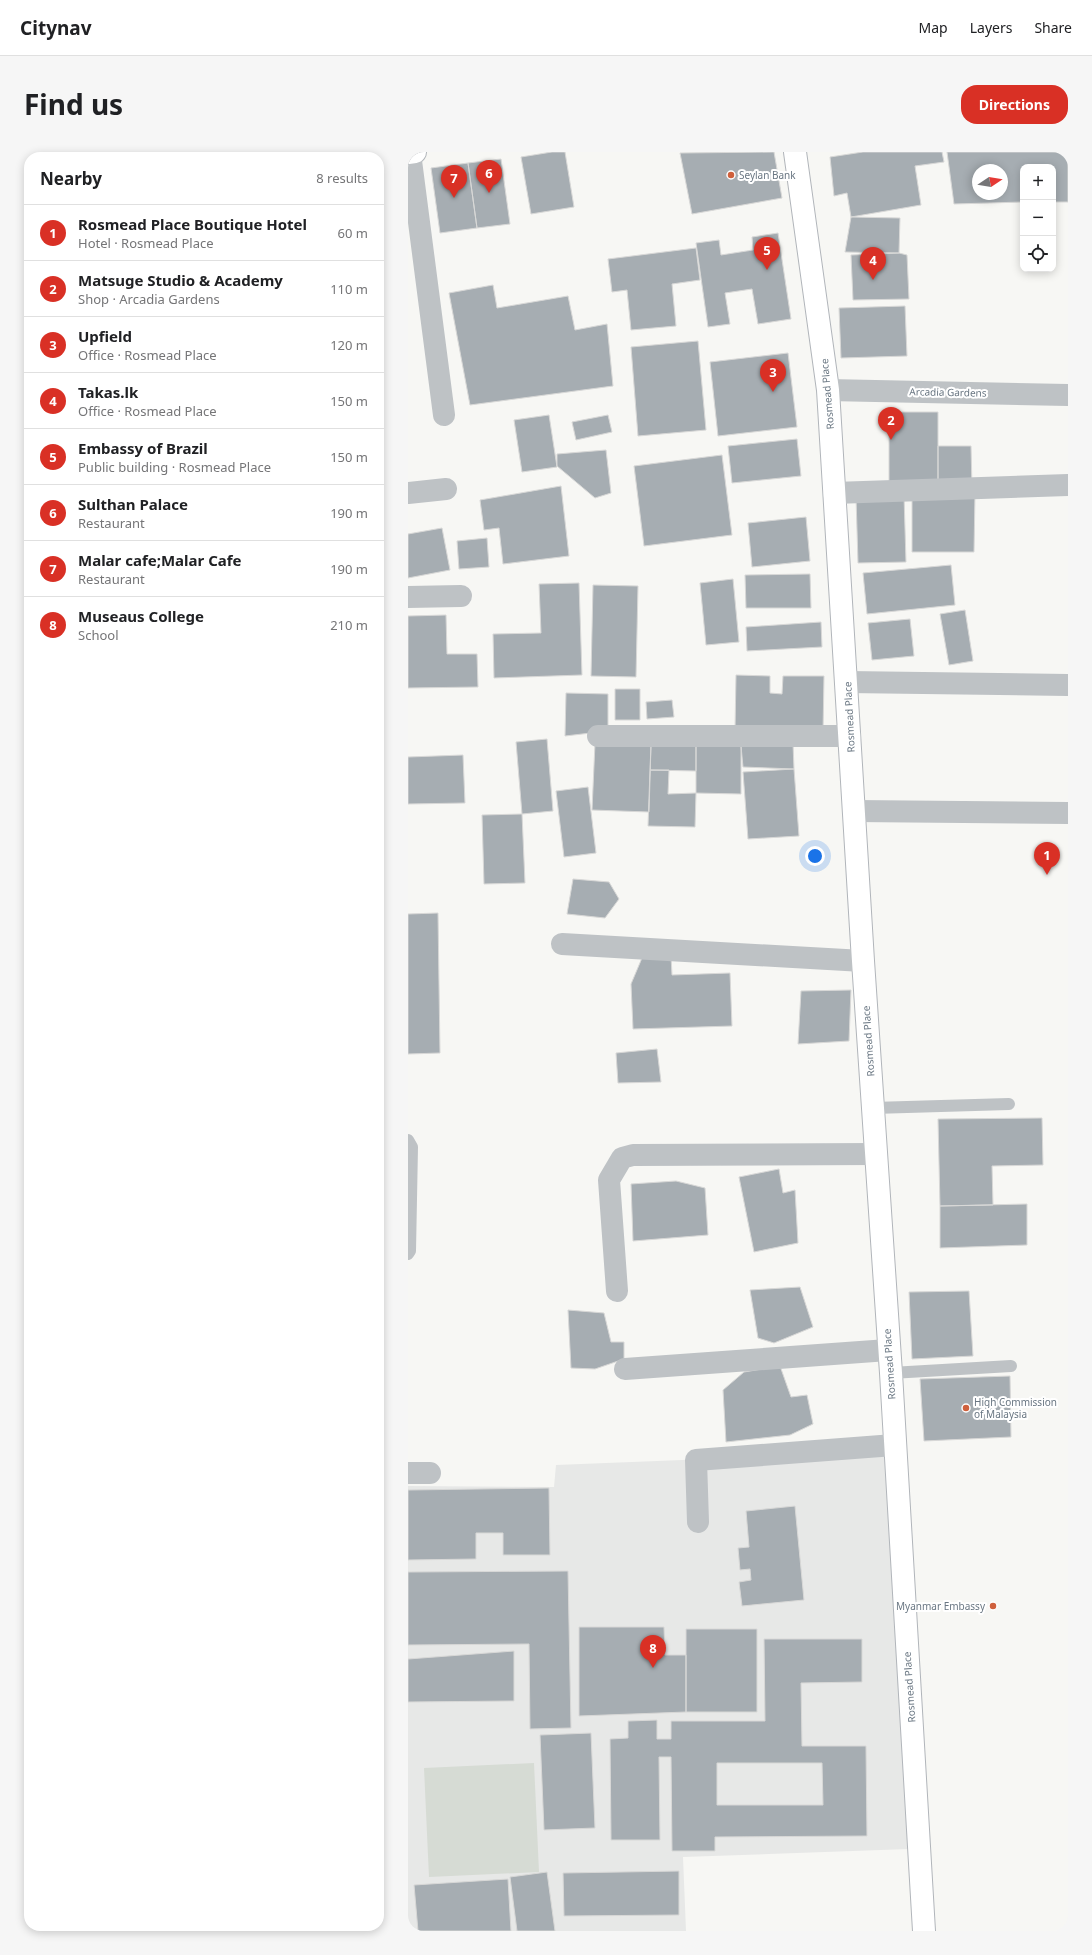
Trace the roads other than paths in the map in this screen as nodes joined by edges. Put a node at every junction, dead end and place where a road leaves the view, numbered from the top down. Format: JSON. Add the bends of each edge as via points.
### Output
{"nodes":[{"id":1,"x":796,"y":152,"type":"edge"},
{"id":2,"x":411,"y":153,"type":"edge"},
{"id":3,"x":828,"y":390,"type":"junction"},
{"id":4,"x":1068,"y":395,"type":"edge"},
{"id":5,"x":444,"y":415,"type":"dead end"},
{"id":6,"x":1068,"y":485,"type":"edge"},
{"id":7,"x":446,"y":489,"type":"dead end"},
{"id":8,"x":408,"y":493,"type":"edge"},
{"id":9,"x":834,"y":493,"type":"junction"},
{"id":10,"x":461,"y":596,"type":"dead end"},
{"id":11,"x":408,"y":597,"type":"edge"},
{"id":12,"x":846,"y":682,"type":"junction"},
{"id":13,"x":1068,"y":685,"type":"edge"},
{"id":14,"x":598,"y":736,"type":"dead end"},
{"id":15,"x":850,"y":736,"type":"junction"},
{"id":16,"x":854,"y":811,"type":"junction"},
{"id":17,"x":1068,"y":813,"type":"edge"},
{"id":18,"x":562,"y":944,"type":"dead end"},
{"id":19,"x":862,"y":961,"type":"junction"},
{"id":20,"x":1008,"y":1104,"type":"dead end"},
{"id":21,"x":873,"y":1108,"type":"junction"},
{"id":22,"x":408,"y":1140,"type":"edge"},
{"id":23,"x":876,"y":1154,"type":"junction"},
{"id":24,"x":408,"y":1254,"type":"edge"},
{"id":25,"x":617,"y":1291,"type":"dead end"},
{"id":26,"x":888,"y":1350,"type":"junction"},
{"id":27,"x":1011,"y":1366,"type":"dead end"},
{"id":28,"x":625,"y":1369,"type":"dead end"},
{"id":29,"x":891,"y":1373,"type":"junction"},
{"id":30,"x":894,"y":1445,"type":"junction"},
{"id":31,"x":408,"y":1473,"type":"edge"},
{"id":32,"x":430,"y":1473,"type":"dead end"},
{"id":33,"x":698,"y":1522,"type":"dead end"},
{"id":34,"x":924,"y":1931,"type":"edge"}],
"edges":[{"from":1,"to":3,"type":"street","name":"Rosmead Place"},
{"from":2,"to":5,"type":"street"},
{"from":3,"to":4,"type":"street","name":"Arcadia Gardens"},
{"from":3,"to":9,"type":"street","name":"Rosmead Place"},
{"from":6,"to":9,"type":"street"},
{"from":7,"to":8,"type":"street"},
{"from":9,"to":12,"type":"street","name":"Rosmead Place"},
{"from":10,"to":11,"type":"street"},
{"from":12,"to":13,"type":"street"},
{"from":12,"to":15,"type":"street","name":"Rosmead Place"},
{"from":14,"to":15,"type":"street"},
{"from":15,"to":16,"type":"street","name":"Rosmead Place"},
{"from":16,"to":17,"type":"street"},
{"from":16,"to":19,"type":"street","name":"Rosmead Place"},
{"from":18,"to":19,"type":"street"},
{"from":19,"to":21,"type":"street","name":"Rosmead Place"},
{"from":20,"to":21,"type":"lane"},
{"from":21,"to":23,"type":"street","name":"Rosmead Place"},
{"from":22,"to":24,"type":"lane","via":[[412,1147]]},
{"from":23,"to":25,"type":"street","via":[[633,1155],[622,1158],[609,1180]]},
{"from":23,"to":26,"type":"street","name":"Rosmead Place"},
{"from":26,"to":28,"type":"street"},
{"from":26,"to":29,"type":"street","name":"Rosmead Place"},
{"from":27,"to":29,"type":"lane"},
{"from":29,"to":30,"type":"street","name":"Rosmead Place"},
{"from":30,"to":33,"type":"street","via":[[696,1460]]},
{"from":30,"to":34,"type":"street","name":"Rosmead Place"},
{"from":31,"to":32,"type":"street"}]}
